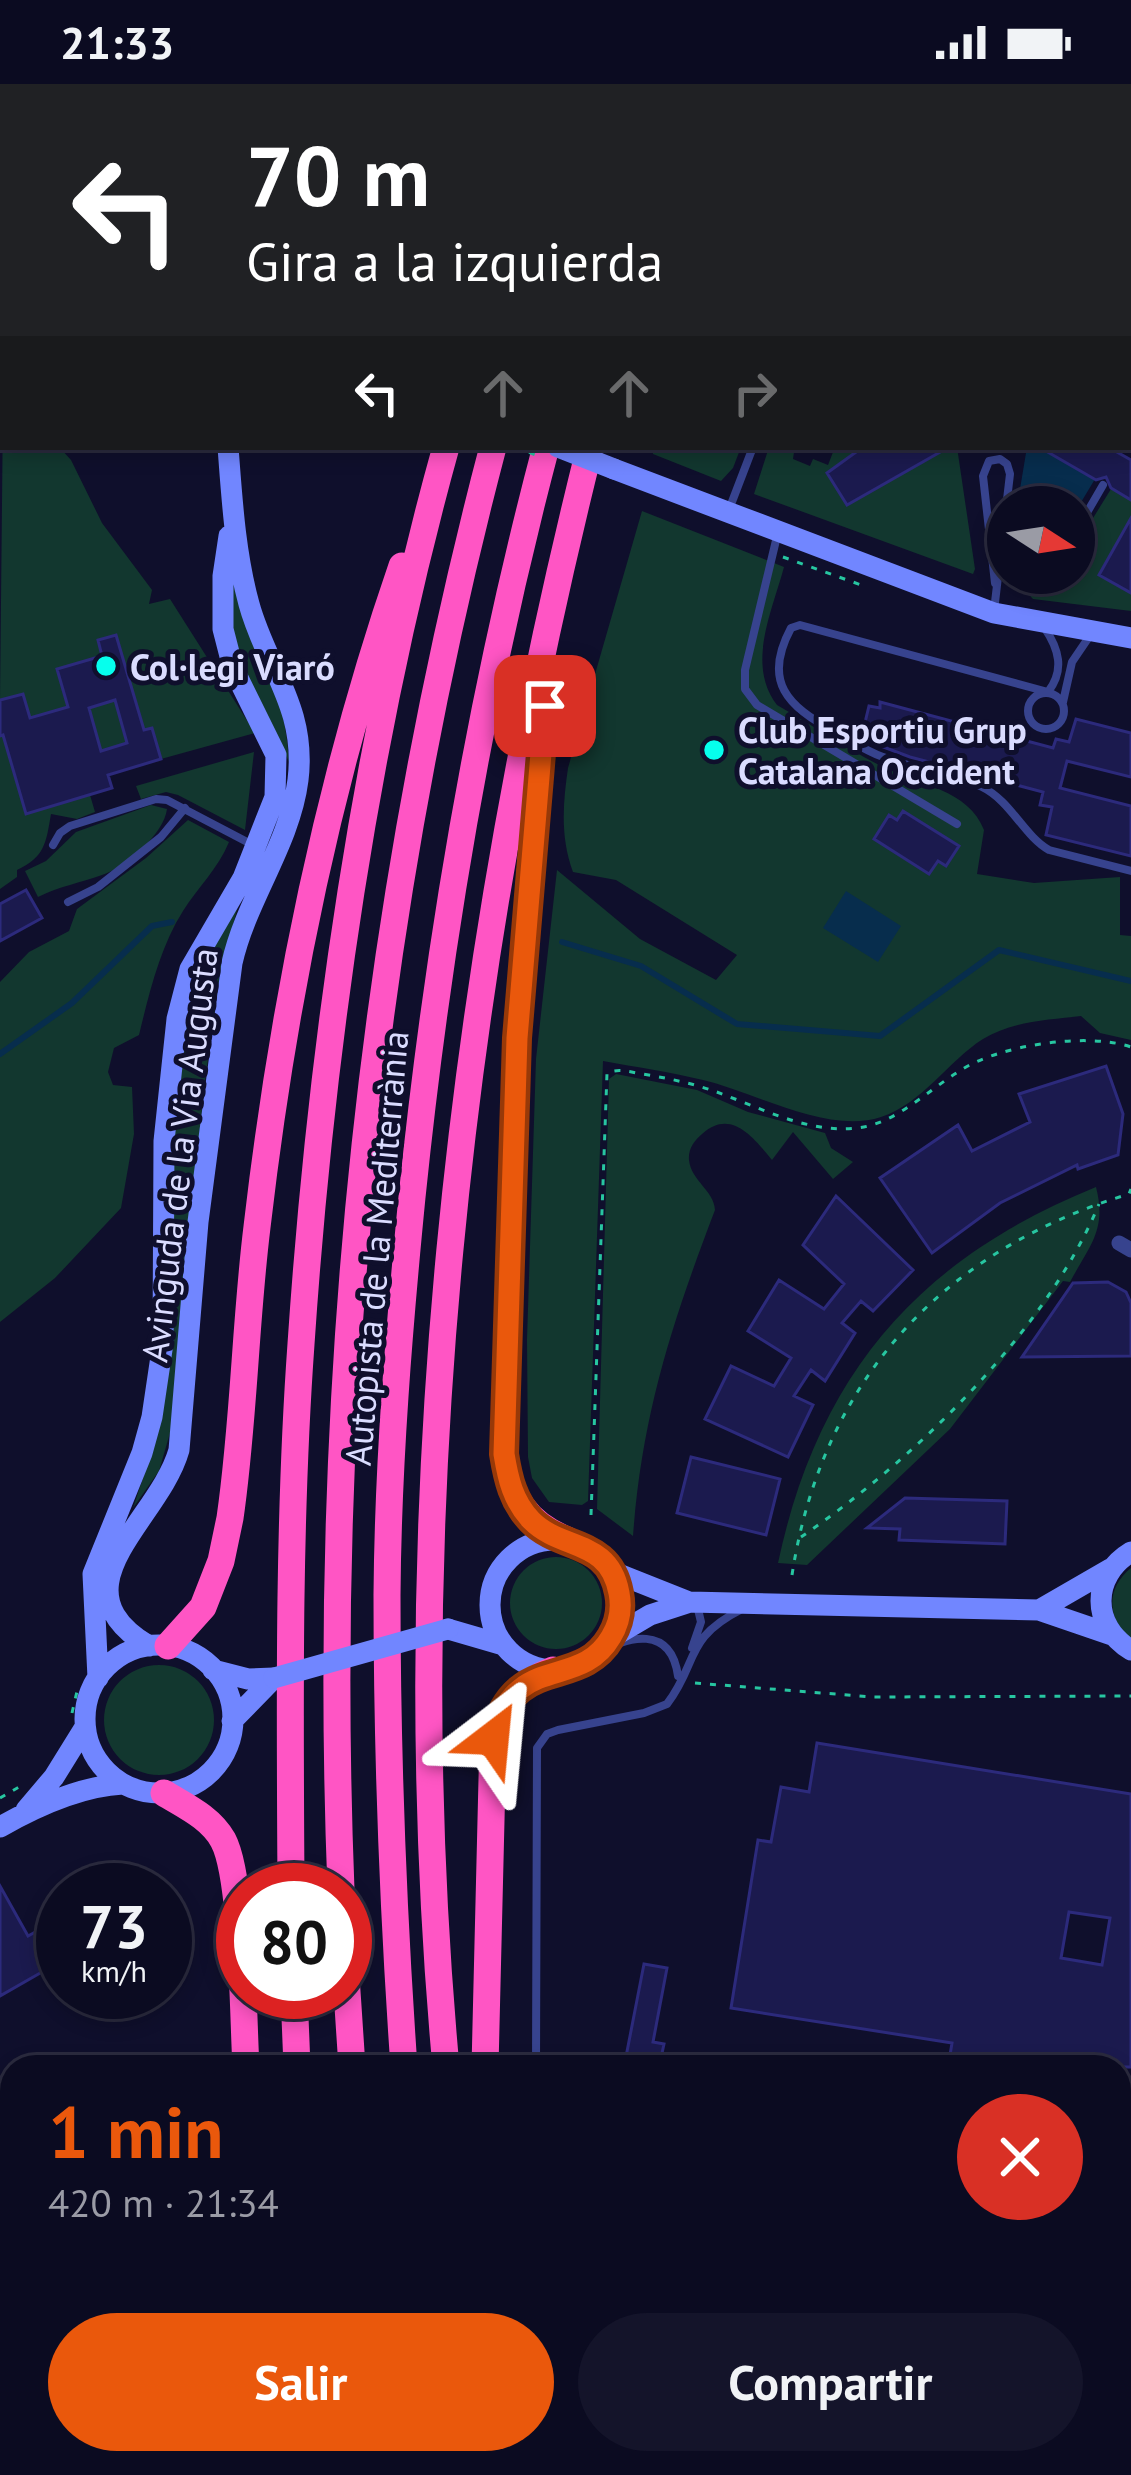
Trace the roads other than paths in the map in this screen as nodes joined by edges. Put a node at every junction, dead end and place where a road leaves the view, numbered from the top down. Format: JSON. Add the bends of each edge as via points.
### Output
{"nodes":[{"id":1,"x":228,"y":450,"type":"edge"},
{"id":2,"x":492,"y":450,"type":"edge"},
{"id":3,"x":545,"y":450,"type":"edge"},
{"id":4,"x":566,"y":450,"type":"edge"},
{"id":5,"x":589,"y":450,"type":"edge"},
{"id":6,"x":589,"y":450,"type":"edge"},
{"id":7,"x":752,"y":450,"type":"edge"},
{"id":8,"x":444,"y":454,"type":"edge"},
{"id":9,"x":1103,"y":485,"type":"dead end"},
{"id":10,"x":1095,"y":498,"type":"edge"},
{"id":11,"x":232,"y":512,"type":"junction"},
{"id":12,"x":728,"y":512,"type":"junction"},
{"id":13,"x":778,"y":531,"type":"junction"},
{"id":14,"x":1000,"y":546,"type":"edge"},
{"id":15,"x":995,"y":594,"type":"edge"},
{"id":16,"x":994,"y":613,"type":"junction"},
{"id":17,"x":1042,"y":625,"type":"junction"},
{"id":18,"x":1092,"y":633,"type":"junction"},
{"id":19,"x":1131,"y":638,"type":"edge"},
{"id":20,"x":1048,"y":692,"type":"junction"},
{"id":21,"x":1063,"y":703,"type":"junction"},
{"id":22,"x":186,"y":808,"type":"junction"},
{"id":23,"x":957,"y":824,"type":"dead end"},
{"id":24,"x":53,"y":845,"type":"dead end"},
{"id":25,"x":258,"y":847,"type":"junction"},
{"id":26,"x":1131,"y":872,"type":"edge"},
{"id":27,"x":68,"y":902,"type":"dead end"},
{"id":28,"x":568,"y":1540,"type":"junction"},
{"id":29,"x":1124,"y":1555,"type":"edge"},
{"id":30,"x":611,"y":1570,"type":"junction"},
{"id":31,"x":491,"y":1594,"type":"junction"},
{"id":32,"x":693,"y":1602,"type":"junction"},
{"id":33,"x":754,"y":1604,"type":"junction"},
{"id":34,"x":1039,"y":1610,"type":"junction"},
{"id":35,"x":448,"y":1629,"type":"junction"},
{"id":36,"x":1112,"y":1635,"type":"junction"},
{"id":37,"x":503,"y":1645,"type":"junction"},
{"id":38,"x":159,"y":1646,"type":"junction"},
{"id":39,"x":603,"y":1647,"type":"junction"},
{"id":40,"x":1131,"y":1650,"type":"edge"},
{"id":41,"x":690,"y":1655,"type":"junction"},
{"id":42,"x":214,"y":1670,"type":"junction"},
{"id":43,"x":554,"y":1670,"type":"junction"},
{"id":44,"x":98,"y":1678,"type":"junction"},
{"id":45,"x":274,"y":1678,"type":"junction"},
{"id":46,"x":678,"y":1683,"type":"junction"},
{"id":47,"x":232,"y":1720,"type":"junction"},
{"id":48,"x":85,"y":1727,"type":"junction"},
{"id":49,"x":123,"y":1784,"type":"junction"},
{"id":50,"x":164,"y":1793,"type":"junction"},
{"id":51,"x":23,"y":1814,"type":"junction"},
{"id":52,"x":0,"y":1827,"type":"edge"},
{"id":53,"x":291,"y":1863,"type":"edge"},
{"id":54,"x":340,"y":1863,"type":"edge"},
{"id":55,"x":295,"y":2019,"type":"edge"},
{"id":56,"x":349,"y":2019,"type":"edge"},
{"id":57,"x":245,"y":2055,"type":"edge"},
{"id":58,"x":297,"y":2055,"type":"edge"},
{"id":59,"x":351,"y":2055,"type":"edge"},
{"id":60,"x":403,"y":2055,"type":"edge"},
{"id":61,"x":445,"y":2055,"type":"edge"},
{"id":62,"x":484,"y":2055,"type":"edge"},
{"id":63,"x":536,"y":2055,"type":"edge"}],
"edges":[{"from":1,"to":11,"type":"street","name":"Avinguda de la Via Augusta"},
{"from":2,"to":54,"type":"highway","name":"Autopista de la Mediterrània","via":[[401,871],[359,1194],[335,1611]]},
{"from":3,"to":60,"type":"highway","name":"Autopista de la Mediterrània","via":[[456,864],[401,1316],[387,1612]]},
{"from":4,"to":12,"type":"street","bridge":true},
{"from":5,"to":28,"type":"highway","via":[[536,786],[517,1038],[504,1429],[512,1492],[530,1520]]},
{"from":6,"to":61,"type":"highway","via":[[512,791],[453,1221],[430,1689]]},
{"from":7,"to":12,"type":"lane"},
{"from":8,"to":38,"type":"highway","via":[[353,720],[307,911],[257,1221],[236,1477],[220,1561],[203,1607]]},
{"from":8,"to":53,"type":"highway","via":[[368,802],[315,1175],[296,1443]]},
{"from":9,"to":10,"type":"lane"},
{"from":11,"to":25,"type":"street","name":"Avinguda de la Via Augusta","via":[[223,629],[278,769]]},
{"from":11,"to":38,"type":"street","name":"Avinguda de la Via Augusta","via":[[250,608],[291,707],[298,783],[232,963],[179,1450],[107,1588],[120,1627]]},
{"from":12,"to":13,"type":"street"},
{"from":13,"to":16,"type":"street"},
{"from":13,"to":23,"type":"lane","via":[[746,688],[757,705]]},
{"from":14,"to":14,"type":"lane","via":[[1010,474],[1000,459],[989,461],[983,476]]},
{"from":15,"to":16,"type":"lane"},
{"from":16,"to":17,"type":"street"},
{"from":17,"to":18,"type":"street"},
{"from":17,"to":20,"type":"lane","via":[[1059,666]]},
{"from":18,"to":19,"type":"street"},
{"from":18,"to":21,"type":"lane","via":[[1072,662]]},
{"from":20,"to":21,"type":"lane"},
{"from":20,"to":21,"type":"lane","via":[[1028,705],[1036,726],[1060,722]]},
{"from":20,"to":26,"type":"lane","via":[[800,625],[787,637],[778,678],[802,714],[881,757],[988,789],[1049,850]]},
{"from":22,"to":24,"type":"lane","via":[[156,799],[70,826]]},
{"from":22,"to":25,"type":"lane"},
{"from":22,"to":27,"type":"lane","via":[[161,837]]},
{"from":25,"to":44,"type":"street","name":"Avinguda de la Via Augusta","via":[[196,955],[177,1019],[164,1141],[158,1382],[142,1453],[93,1574]]},
{"from":28,"to":30,"type":"street"},
{"from":28,"to":31,"type":"street","via":[[520,1549]]},
{"from":29,"to":34,"type":"street"},
{"from":29,"to":36,"type":"street","via":[[1103,1582],[1100,1604]]},
{"from":30,"to":32,"type":"street"},
{"from":30,"to":39,"type":"street","via":[[620,1607]]},
{"from":31,"to":35,"type":"street"},
{"from":31,"to":37,"type":"street"},
{"from":32,"to":33,"type":"street"},
{"from":32,"to":39,"type":"street","via":[[650,1615]]},
{"from":32,"to":41,"type":"lane","via":[[701,1622]]},
{"from":33,"to":34,"type":"street"},
{"from":33,"to":41,"type":"lane","via":[[721,1620]]},
{"from":34,"to":36,"type":"street"},
{"from":35,"to":37,"type":"street"},
{"from":35,"to":45,"type":"street","bridge":true},
{"from":36,"to":40,"type":"street"},
{"from":37,"to":43,"type":"street"},
{"from":38,"to":42,"type":"street","via":[[193,1654]]},
{"from":38,"to":44,"type":"street","via":[[123,1655]]},
{"from":39,"to":43,"type":"street"},
{"from":39,"to":46,"type":"lane","via":[[627,1639],[661,1644],[675,1659]]},
{"from":41,"to":46,"type":"lane"},
{"from":42,"to":45,"type":"street"},
{"from":42,"to":47,"type":"street"},
{"from":43,"to":62,"type":"highway","via":[[517,1691],[493,1738]]},
{"from":44,"to":48,"type":"street"},
{"from":45,"to":47,"type":"street"},
{"from":46,"to":63,"type":"lane","via":[[658,1709],[557,1730],[537,1748]]},
{"from":47,"to":50,"type":"street","via":[[212,1770]]},
{"from":48,"to":49,"type":"street","via":[[100,1764]]},
{"from":48,"to":51,"type":"street"},
{"from":49,"to":50,"type":"street"},
{"from":49,"to":51,"type":"street"},
{"from":50,"to":57,"type":"highway","via":[[202,1816],[228,1852]]},
{"from":51,"to":52,"type":"street"},
{"from":55,"to":58,"type":"highway"},
{"from":56,"to":59,"type":"highway"}]}
